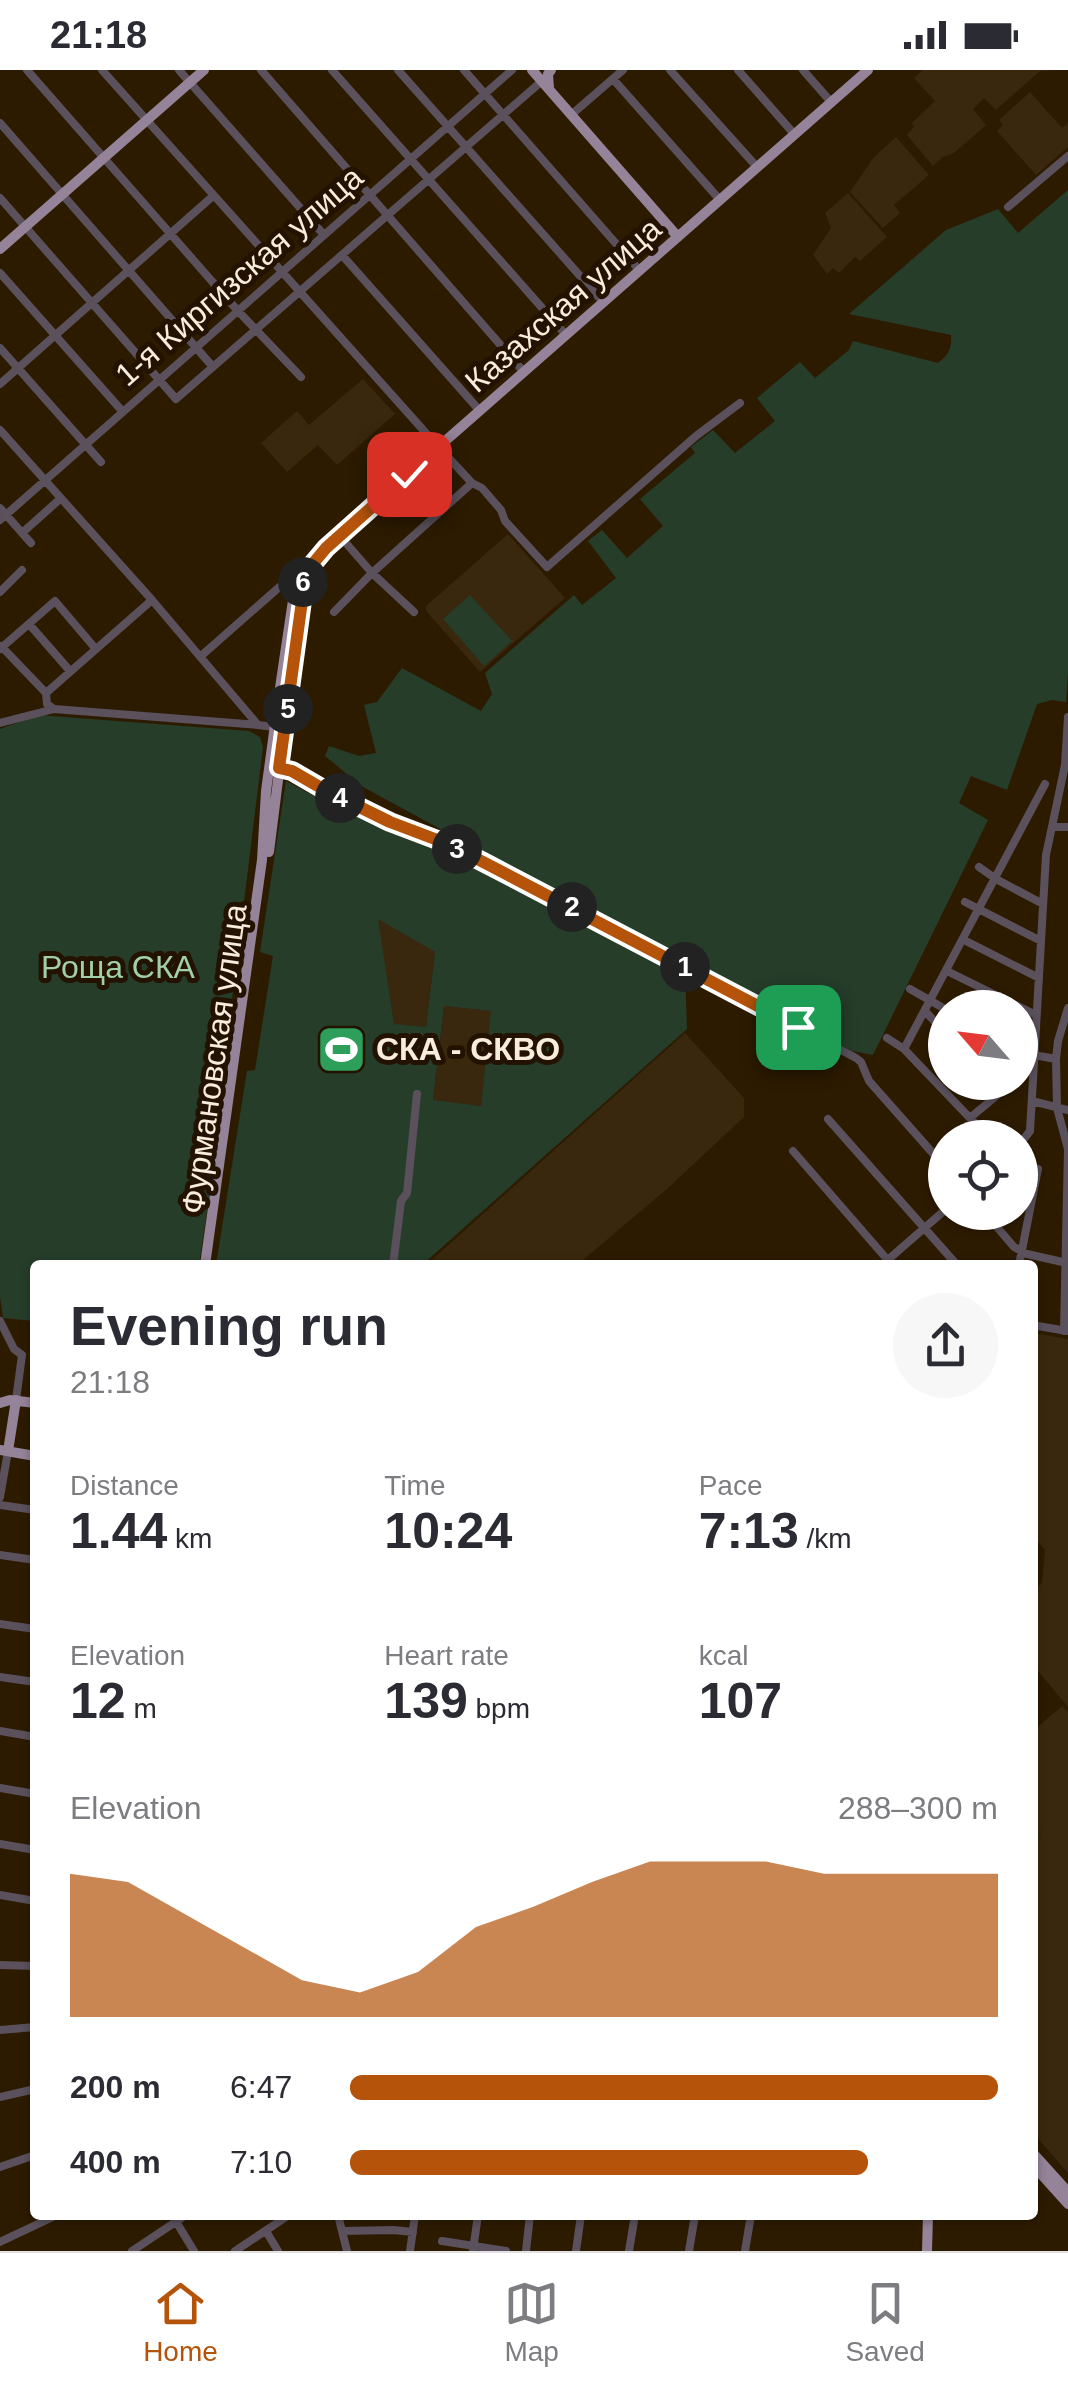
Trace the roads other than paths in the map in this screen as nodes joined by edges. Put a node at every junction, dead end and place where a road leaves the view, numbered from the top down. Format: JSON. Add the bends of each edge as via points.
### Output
{"nodes":[{"id":1,"x":27,"y":70,"type":"edge"},
{"id":2,"x":102,"y":70,"type":"edge"},
{"id":3,"x":178,"y":70,"type":"edge"},
{"id":4,"x":204,"y":70,"type":"edge"},
{"id":5,"x":261,"y":70,"type":"edge"},
{"id":6,"x":332,"y":70,"type":"edge"},
{"id":7,"x":398,"y":70,"type":"edge"},
{"id":8,"x":464,"y":70,"type":"edge"},
{"id":9,"x":512,"y":70,"type":"edge"},
{"id":10,"x":623,"y":70,"type":"edge"},
{"id":11,"x":670,"y":70,"type":"edge"},
{"id":12,"x":738,"y":70,"type":"edge"},
{"id":13,"x":803,"y":70,"type":"edge"},
{"id":14,"x":868,"y":70,"type":"edge"},
{"id":15,"x":542,"y":74,"type":"edge"},
{"id":16,"x":613,"y":78,"type":"junction"},
{"id":17,"x":190,"y":83,"type":"junction"},
{"id":18,"x":485,"y":94,"type":"junction"},
{"id":19,"x":832,"y":102,"type":"junction"},
{"id":20,"x":503,"y":115,"type":"junction"},
{"id":21,"x":571,"y":115,"type":"junction"},
{"id":22,"x":146,"y":121,"type":"junction"},
{"id":23,"x":0,"y":123,"type":"edge"},
{"id":24,"x":447,"y":127,"type":"junction"},
{"id":25,"x":795,"y":134,"type":"junction"},
{"id":26,"x":466,"y":148,"type":"junction"},
{"id":27,"x":1068,"y":156,"type":"edge"},
{"id":28,"x":104,"y":158,"type":"junction"},
{"id":29,"x":411,"y":159,"type":"junction"},
{"id":30,"x":758,"y":168,"type":"junction"},
{"id":31,"x":429,"y":180,"type":"junction"},
{"id":32,"x":62,"y":194,"type":"junction"},
{"id":33,"x":370,"y":195,"type":"junction"},
{"id":34,"x":213,"y":196,"type":"junction"},
{"id":35,"x":0,"y":198,"type":"edge"},
{"id":36,"x":720,"y":200,"type":"junction"},
{"id":37,"x":1008,"y":207,"type":"dead end"},
{"id":38,"x":388,"y":215,"type":"junction"},
{"id":39,"x":25,"y":226,"type":"junction"},
{"id":40,"x":170,"y":234,"type":"junction"},
{"id":41,"x":324,"y":236,"type":"junction"},
{"id":42,"x":678,"y":237,"type":"junction"},
{"id":43,"x":0,"y":248,"type":"edge"},
{"id":44,"x":342,"y":255,"type":"junction"},
{"id":45,"x":129,"y":270,"type":"junction"},
{"id":46,"x":640,"y":270,"type":"junction"},
{"id":47,"x":0,"y":273,"type":"edge"},
{"id":48,"x":281,"y":273,"type":"junction"},
{"id":49,"x":298,"y":293,"type":"junction"},
{"id":50,"x":604,"y":302,"type":"junction"},
{"id":51,"x":92,"y":303,"type":"junction"},
{"id":52,"x":238,"y":310,"type":"junction"},
{"id":53,"x":256,"y":330,"type":"junction"},
{"id":54,"x":566,"y":335,"type":"junction"},
{"id":55,"x":55,"y":336,"type":"junction"},
{"id":56,"x":197,"y":347,"type":"junction"},
{"id":57,"x":0,"y":348,"type":"edge"},
{"id":58,"x":214,"y":367,"type":"junction"},
{"id":59,"x":18,"y":368,"type":"junction"},
{"id":60,"x":524,"y":372,"type":"junction"},
{"id":61,"x":301,"y":377,"type":"dead end"},
{"id":62,"x":159,"y":380,"type":"junction"},
{"id":63,"x":0,"y":384,"type":"edge"},
{"id":64,"x":740,"y":403,"type":"dead end"},
{"id":65,"x":480,"y":411,"type":"junction"},
{"id":66,"x":123,"y":412,"type":"junction"},
{"id":67,"x":0,"y":430,"type":"edge"},
{"id":68,"x":8,"y":440,"type":"junction"},
{"id":69,"x":85,"y":445,"type":"junction"},
{"id":70,"x":439,"y":446,"type":"junction"},
{"id":71,"x":0,"y":447,"type":"edge"},
{"id":72,"x":101,"y":462,"type":"dead end"},
{"id":73,"x":44,"y":481,"type":"junction"},
{"id":74,"x":472,"y":483,"type":"junction"},
{"id":75,"x":60,"y":499,"type":"junction"},
{"id":76,"x":2,"y":514,"type":"edge"},
{"id":77,"x":22,"y":532,"type":"junction"},
{"id":78,"x":339,"y":535,"type":"junction"},
{"id":79,"x":31,"y":543,"type":"dead end"},
{"id":80,"x":326,"y":548,"type":"junction"},
{"id":81,"x":306,"y":564,"type":"junction"},
{"id":82,"x":22,"y":570,"type":"dead end"},
{"id":83,"x":372,"y":573,"type":"junction"},
{"id":84,"x":281,"y":586,"type":"junction"},
{"id":85,"x":0,"y":592,"type":"edge"},
{"id":86,"x":294,"y":593,"type":"junction"},
{"id":87,"x":152,"y":600,"type":"junction"},
{"id":88,"x":334,"y":612,"type":"dead end"},
{"id":89,"x":414,"y":612,"type":"dead end"},
{"id":90,"x":28,"y":624,"type":"junction"},
{"id":91,"x":1,"y":646,"type":"edge"},
{"id":92,"x":95,"y":648,"type":"junction"},
{"id":93,"x":201,"y":656,"type":"junction"},
{"id":94,"x":70,"y":671,"type":"junction"},
{"id":95,"x":286,"y":682,"type":"junction"},
{"id":96,"x":46,"y":693,"type":"junction"},
{"id":97,"x":54,"y":709,"type":"junction"},
{"id":98,"x":1068,"y":718,"type":"edge"},
{"id":99,"x":0,"y":723,"type":"edge"},
{"id":100,"x":258,"y":724,"type":"junction"},
{"id":101,"x":274,"y":727,"type":"junction"},
{"id":102,"x":1066,"y":765,"type":"edge"},
{"id":103,"x":274,"y":768,"type":"junction"},
{"id":104,"x":1045,"y":784,"type":"dead end"},
{"id":105,"x":1068,"y":817,"type":"edge"},
{"id":106,"x":1052,"y":822,"type":"junction"},
{"id":107,"x":1068,"y":826,"type":"edge"},
{"id":108,"x":979,"y":867,"type":"dead end"},
{"id":109,"x":996,"y":880,"type":"junction"},
{"id":110,"x":965,"y":902,"type":"dead end"},
{"id":111,"x":1043,"y":904,"type":"junction"},
{"id":112,"x":980,"y":910,"type":"junction"},
{"id":113,"x":964,"y":940,"type":"junction"},
{"id":114,"x":1041,"y":941,"type":"junction"},
{"id":115,"x":947,"y":970,"type":"junction"},
{"id":116,"x":1039,"y":978,"type":"junction"},
{"id":117,"x":910,"y":990,"type":"dead end"},
{"id":118,"x":937,"y":990,"type":"edge"},
{"id":119,"x":986,"y":990,"type":"edge"},
{"id":120,"x":1038,"y":991,"type":"edge"},
{"id":121,"x":928,"y":1000,"type":"edge"},
{"id":122,"x":928,"y":1007,"type":"edge"},
{"id":123,"x":1068,"y":1008,"type":"edge"},
{"id":124,"x":926,"y":1011,"type":"junction"},
{"id":125,"x":928,"y":1013,"type":"edge"},
{"id":126,"x":887,"y":1038,"type":"dead end"},
{"id":127,"x":904,"y":1049,"type":"junction"},
{"id":128,"x":1056,"y":1059,"type":"junction"},
{"id":129,"x":1038,"y":1060,"type":"edge"},
{"id":130,"x":416,"y":1094,"type":"dead end"},
{"id":131,"x":992,"y":1100,"type":"edge"},
{"id":132,"x":1032,"y":1101,"type":"joint"},
{"id":133,"x":1056,"y":1108,"type":"junction"},
{"id":134,"x":1068,"y":1110,"type":"edge"},
{"id":135,"x":970,"y":1117,"type":"junction"},
{"id":136,"x":828,"y":1119,"type":"dead end"},
{"id":137,"x":973,"y":1120,"type":"edge"},
{"id":138,"x":1031,"y":1120,"type":"edge"},
{"id":139,"x":928,"y":1148,"type":"edge"},
{"id":140,"x":793,"y":1152,"type":"dead end"},
{"id":141,"x":1068,"y":1210,"type":"edge"},
{"id":142,"x":928,"y":1225,"type":"edge"},
{"id":143,"x":924,"y":1228,"type":"junction"},
{"id":144,"x":999,"y":1230,"type":"edge"},
{"id":145,"x":1025,"y":1230,"type":"edge"},
{"id":146,"x":1021,"y":1251,"type":"junction"},
{"id":147,"x":208,"y":1260,"type":"edge"},
{"id":148,"x":394,"y":1260,"type":"edge"},
{"id":149,"x":884,"y":1260,"type":"edge"},
{"id":150,"x":890,"y":1260,"type":"edge"},
{"id":151,"x":952,"y":1260,"type":"edge"},
{"id":152,"x":1020,"y":1260,"type":"edge"},
{"id":153,"x":1067,"y":1262,"type":"edge"},
{"id":154,"x":0,"y":1321,"type":"edge"},
{"id":155,"x":1038,"y":1326,"type":"edge"},
{"id":156,"x":1066,"y":1331,"type":"edge"},
{"id":157,"x":22,"y":1355,"type":"junction"},
{"id":158,"x":30,"y":1356,"type":"edge"},
{"id":159,"x":16,"y":1400,"type":"junction"},
{"id":160,"x":30,"y":1402,"type":"edge"},
{"id":161,"x":0,"y":1403,"type":"edge"},
{"id":162,"x":3,"y":1449,"type":"edge"},
{"id":163,"x":30,"y":1455,"type":"edge"},
{"id":164,"x":0,"y":1501,"type":"edge"},
{"id":165,"x":30,"y":1509,"type":"edge"},
{"id":166,"x":0,"y":1555,"type":"edge"},
{"id":167,"x":30,"y":1559,"type":"edge"},
{"id":168,"x":0,"y":1624,"type":"edge"},
{"id":169,"x":30,"y":1628,"type":"edge"},
{"id":170,"x":0,"y":1677,"type":"edge"},
{"id":171,"x":30,"y":1681,"type":"edge"},
{"id":172,"x":0,"y":1731,"type":"edge"},
{"id":173,"x":30,"y":1735,"type":"edge"},
{"id":174,"x":0,"y":1788,"type":"edge"},
{"id":175,"x":30,"y":1793,"type":"edge"},
{"id":176,"x":0,"y":1844,"type":"edge"},
{"id":177,"x":30,"y":1849,"type":"edge"},
{"id":178,"x":0,"y":1895,"type":"edge"},
{"id":179,"x":30,"y":1900,"type":"edge"},
{"id":180,"x":0,"y":1965,"type":"edge"},
{"id":181,"x":30,"y":1966,"type":"edge"},
{"id":182,"x":30,"y":2027,"type":"edge"},
{"id":183,"x":0,"y":2030,"type":"edge"},
{"id":184,"x":30,"y":2091,"type":"edge"},
{"id":185,"x":0,"y":2097,"type":"edge"},
{"id":186,"x":30,"y":2157,"type":"edge"},
{"id":187,"x":1038,"y":2159,"type":"edge"},
{"id":188,"x":0,"y":2167,"type":"edge"},
{"id":189,"x":1038,"y":2171,"type":"edge"},
{"id":190,"x":1068,"y":2192,"type":"edge"},
{"id":191,"x":1068,"y":2204,"type":"edge"},
{"id":192,"x":46,"y":2220,"type":"edge"},
{"id":193,"x":171,"y":2220,"type":"edge"},
{"id":194,"x":175,"y":2220,"type":"edge"},
{"id":195,"x":282,"y":2220,"type":"edge"},
{"id":196,"x":339,"y":2220,"type":"edge"},
{"id":197,"x":415,"y":2220,"type":"edge"},
{"id":198,"x":477,"y":2220,"type":"edge"},
{"id":199,"x":529,"y":2220,"type":"edge"},
{"id":200,"x":580,"y":2220,"type":"edge"},
{"id":201,"x":634,"y":2220,"type":"edge"},
{"id":202,"x":694,"y":2220,"type":"edge"},
{"id":203,"x":751,"y":2220,"type":"edge"},
{"id":204,"x":928,"y":2220,"type":"edge"},
{"id":205,"x":266,"y":2231,"type":"junction"},
{"id":206,"x":343,"y":2232,"type":"junction"},
{"id":207,"x":413,"y":2232,"type":"junction"},
{"id":208,"x":442,"y":2241,"type":"dead end"},
{"id":209,"x":0,"y":2242,"type":"edge"},
{"id":210,"x":473,"y":2248,"type":"edge"},
{"id":211,"x":132,"y":2251,"type":"edge"},
{"id":212,"x":194,"y":2251,"type":"edge"},
{"id":213,"x":235,"y":2251,"type":"edge"},
{"id":214,"x":278,"y":2251,"type":"edge"},
{"id":215,"x":348,"y":2251,"type":"edge"},
{"id":216,"x":410,"y":2251,"type":"edge"},
{"id":217,"x":506,"y":2251,"type":"edge"},
{"id":218,"x":526,"y":2251,"type":"edge"},
{"id":219,"x":576,"y":2251,"type":"edge"},
{"id":220,"x":629,"y":2251,"type":"edge"},
{"id":221,"x":689,"y":2251,"type":"edge"},
{"id":222,"x":745,"y":2251,"type":"edge"},
{"id":223,"x":927,"y":2251,"type":"edge"}],
"edges":[{"from":1,"to":28,"type":"street"},
{"from":2,"to":22,"type":"street"},
{"from":3,"to":17,"type":"street"},
{"from":4,"to":17,"type":"main road"},
{"from":5,"to":33,"type":"street"},
{"from":6,"to":29,"type":"street"},
{"from":7,"to":24,"type":"street"},
{"from":8,"to":18,"type":"street"},
{"from":9,"to":18,"type":"street","name":"1-я Киргизская улица"},
{"from":10,"to":16,"type":"street"},
{"from":11,"to":30,"type":"street"},
{"from":12,"to":25,"type":"street"},
{"from":13,"to":19,"type":"street"},
{"from":14,"to":19,"type":"main road","name":"Казахская улица"},
{"from":15,"to":20,"type":"street"},
{"from":15,"to":21,"type":"main road"},
{"from":16,"to":21,"type":"street"},
{"from":16,"to":36,"type":"street"},
{"from":17,"to":22,"type":"main road"},
{"from":17,"to":41,"type":"street"},
{"from":18,"to":20,"type":"street"},
{"from":18,"to":24,"type":"street","name":"1-я Киргизская улица"},
{"from":19,"to":25,"type":"main road","name":"Казахская улица"},
{"from":20,"to":26,"type":"street"},
{"from":20,"to":46,"type":"street"},
{"from":21,"to":42,"type":"main road"},
{"from":22,"to":28,"type":"main road"},
{"from":22,"to":34,"type":"street"},
{"from":23,"to":32,"type":"street"},
{"from":24,"to":26,"type":"street"},
{"from":24,"to":29,"type":"street","name":"1-я Киргизская улица"},
{"from":25,"to":30,"type":"main road","name":"Казахская улица"},
{"from":26,"to":31,"type":"street"},
{"from":26,"to":50,"type":"street"},
{"from":27,"to":37,"type":"street"},
{"from":28,"to":32,"type":"main road"},
{"from":28,"to":40,"type":"street"},
{"from":29,"to":31,"type":"street"},
{"from":29,"to":33,"type":"street","name":"1-я Киргизская улица"},
{"from":30,"to":36,"type":"main road","name":"Казахская улица"},
{"from":31,"to":38,"type":"street"},
{"from":31,"to":54,"type":"street"},
{"from":32,"to":39,"type":"main road"},
{"from":32,"to":45,"type":"street"},
{"from":33,"to":38,"type":"street"},
{"from":33,"to":41,"type":"street","name":"1-я Киргизская улица"},
{"from":34,"to":40,"type":"street"},
{"from":34,"to":48,"type":"street"},
{"from":35,"to":39,"type":"street"},
{"from":36,"to":42,"type":"main road","name":"Казахская улица"},
{"from":38,"to":44,"type":"street"},
{"from":38,"to":60,"type":"street"},
{"from":39,"to":43,"type":"main road"},
{"from":39,"to":51,"type":"street"},
{"from":40,"to":45,"type":"street"},
{"from":40,"to":52,"type":"street"},
{"from":41,"to":48,"type":"street","name":"1-я Киргизская улица"},
{"from":42,"to":46,"type":"main road","name":"Казахская улица"},
{"from":44,"to":49,"type":"street"},
{"from":44,"to":65,"type":"street"},
{"from":45,"to":51,"type":"street"},
{"from":45,"to":56,"type":"street"},
{"from":46,"to":50,"type":"main road","name":"Казахская улица"},
{"from":47,"to":55,"type":"street"},
{"from":48,"to":49,"type":"street"},
{"from":48,"to":52,"type":"street","name":"1-я Киргизская улица"},
{"from":49,"to":53,"type":"street"},
{"from":49,"to":70,"type":"street"},
{"from":50,"to":54,"type":"main road","name":"Казахская улица"},
{"from":51,"to":55,"type":"street"},
{"from":51,"to":62,"type":"street"},
{"from":52,"to":53,"type":"street"},
{"from":52,"to":56,"type":"street","name":"1-я Киргизская улица"},
{"from":53,"to":58,"type":"street"},
{"from":53,"to":61,"type":"street"},
{"from":54,"to":60,"type":"main road","name":"Казахская улица"},
{"from":55,"to":59,"type":"street"},
{"from":55,"to":66,"type":"street"},
{"from":56,"to":58,"type":"street"},
{"from":56,"to":62,"type":"street","name":"1-я Киргизская улица"},
{"from":57,"to":59,"type":"street"},
{"from":58,"to":62,"type":"street","via":[[176,399]]},
{"from":59,"to":63,"type":"street"},
{"from":59,"to":69,"type":"street"},
{"from":60,"to":65,"type":"main road","name":"Казахская улица"},
{"from":62,"to":66,"type":"street","name":"1-я Киргизская улица"},
{"from":64,"to":74,"type":"street","via":[[546,567]]},
{"from":65,"to":70,"type":"main road","name":"Казахская улица"},
{"from":66,"to":69,"type":"street","name":"1-я Киргизская улица"},
{"from":67,"to":68,"type":"street"},
{"from":68,"to":71,"type":"street"},
{"from":68,"to":73,"type":"street"},
{"from":69,"to":72,"type":"street"},
{"from":69,"to":73,"type":"street","name":"1-я Киргизская улица"},
{"from":70,"to":74,"type":"street"},
{"from":70,"to":78,"type":"main road","name":"Казахская улица"},
{"from":73,"to":75,"type":"street"},
{"from":73,"to":76,"type":"street","name":"1-я Киргизская улица"},
{"from":74,"to":83,"type":"street"},
{"from":75,"to":77,"type":"street"},
{"from":75,"to":87,"type":"street"},
{"from":76,"to":77,"type":"street"},
{"from":77,"to":79,"type":"street"},
{"from":78,"to":80,"type":"main road","name":"Казахская улица"},
{"from":78,"to":83,"type":"street"},
{"from":80,"to":81,"type":"main road","name":"Казахская улица"},
{"from":80,"to":95,"type":"main road","via":[[304,577]]},
{"from":81,"to":84,"type":"street","name":"Казахская улица"},
{"from":81,"to":86,"type":"main road"},
{"from":82,"to":85,"type":"street"},
{"from":83,"to":88,"type":"street"},
{"from":83,"to":89,"type":"street"},
{"from":84,"to":86,"type":"main road"},
{"from":84,"to":93,"type":"street","name":"Казахская улица"},
{"from":86,"to":95,"type":"main road"},
{"from":87,"to":92,"type":"street"},
{"from":87,"to":93,"type":"street"},
{"from":90,"to":91,"type":"street"},
{"from":90,"to":92,"type":"street","via":[[56,601]]},
{"from":90,"to":94,"type":"street"},
{"from":91,"to":96,"type":"street"},
{"from":92,"to":94,"type":"street"},
{"from":93,"to":100,"type":"street"},
{"from":94,"to":96,"type":"street"},
{"from":95,"to":101,"type":"main road"},
{"from":95,"to":103,"type":"main road"},
{"from":96,"to":97,"type":"street"},
{"from":97,"to":99,"type":"street"},
{"from":97,"to":100,"type":"street"},
{"from":98,"to":102,"type":"street"},
{"from":100,"to":101,"type":"street"},
{"from":101,"to":103,"type":"main road"},
{"from":102,"to":106,"type":"street"},
{"from":103,"to":139,"type":"street","via":[[448,844],[856,1058]]},
{"from":103,"to":147,"type":"main road","name":"Фурмановская улица"},
{"from":104,"to":109,"type":"street"},
{"from":105,"to":106,"type":"street"},
{"from":106,"to":107,"type":"street"},
{"from":106,"to":111,"type":"street"},
{"from":108,"to":109,"type":"street"},
{"from":109,"to":111,"type":"street"},
{"from":109,"to":112,"type":"street"},
{"from":110,"to":112,"type":"street"},
{"from":111,"to":114,"type":"street"},
{"from":112,"to":113,"type":"street"},
{"from":112,"to":114,"type":"street"},
{"from":113,"to":115,"type":"street"},
{"from":113,"to":116,"type":"street"},
{"from":114,"to":116,"type":"street"},
{"from":115,"to":118,"type":"street"},
{"from":115,"to":119,"type":"street"},
{"from":116,"to":120,"type":"street"},
{"from":117,"to":121,"type":"street"},
{"from":122,"to":124,"type":"street"},
{"from":123,"to":128,"type":"street"},
{"from":124,"to":125,"type":"street"},
{"from":124,"to":127,"type":"street"},
{"from":126,"to":127,"type":"street"},
{"from":127,"to":135,"type":"street"},
{"from":128,"to":129,"type":"street"},
{"from":128,"to":133,"type":"street"},
{"from":130,"to":148,"type":"street"},
{"from":131,"to":135,"type":"street"},
{"from":132,"to":133,"type":"street"},
{"from":132,"to":138,"type":"street"},
{"from":133,"to":134,"type":"street"},
{"from":133,"to":141,"type":"street","via":[[1068,1148]]},
{"from":135,"to":137,"type":"street"},
{"from":136,"to":143,"type":"street"},
{"from":140,"to":149,"type":"street"},
{"from":141,"to":153,"type":"street"},
{"from":142,"to":143,"type":"street"},
{"from":143,"to":150,"type":"street"},
{"from":143,"to":151,"type":"street"},
{"from":144,"to":146,"type":"street"},
{"from":145,"to":146,"type":"street"},
{"from":146,"to":152,"type":"street"},
{"from":146,"to":153,"type":"street"},
{"from":153,"to":156,"type":"street"},
{"from":154,"to":157,"type":"street"},
{"from":155,"to":156,"type":"street"},
{"from":157,"to":158,"type":"street"},
{"from":157,"to":159,"type":"street"},
{"from":159,"to":160,"type":"main road"},
{"from":159,"to":161,"type":"main road"},
{"from":159,"to":162,"type":"main road"},
{"from":162,"to":163,"type":"main road"},
{"from":162,"to":164,"type":"street"},
{"from":164,"to":165,"type":"street"},
{"from":166,"to":167,"type":"street"},
{"from":168,"to":169,"type":"street"},
{"from":170,"to":171,"type":"street"},
{"from":172,"to":173,"type":"street"},
{"from":174,"to":175,"type":"street"},
{"from":176,"to":177,"type":"street"},
{"from":178,"to":179,"type":"street"},
{"from":180,"to":181,"type":"street"},
{"from":182,"to":183,"type":"street"},
{"from":184,"to":185,"type":"street"},
{"from":186,"to":188,"type":"street"},
{"from":187,"to":190,"type":"main road"},
{"from":189,"to":191,"type":"main road"},
{"from":192,"to":209,"type":"street"},
{"from":193,"to":211,"type":"street"},
{"from":194,"to":212,"type":"street"},
{"from":195,"to":205,"type":"street"},
{"from":196,"to":206,"type":"street"},
{"from":197,"to":207,"type":"street"},
{"from":198,"to":210,"type":"street"},
{"from":199,"to":218,"type":"street"},
{"from":200,"to":219,"type":"street"},
{"from":201,"to":220,"type":"street"},
{"from":202,"to":221,"type":"street"},
{"from":203,"to":222,"type":"street"},
{"from":204,"to":223,"type":"main road"},
{"from":205,"to":213,"type":"street"},
{"from":205,"to":214,"type":"street"},
{"from":206,"to":207,"type":"street"},
{"from":206,"to":215,"type":"street"},
{"from":207,"to":216,"type":"street"},
{"from":208,"to":210,"type":"street"},
{"from":210,"to":217,"type":"street"}]}
